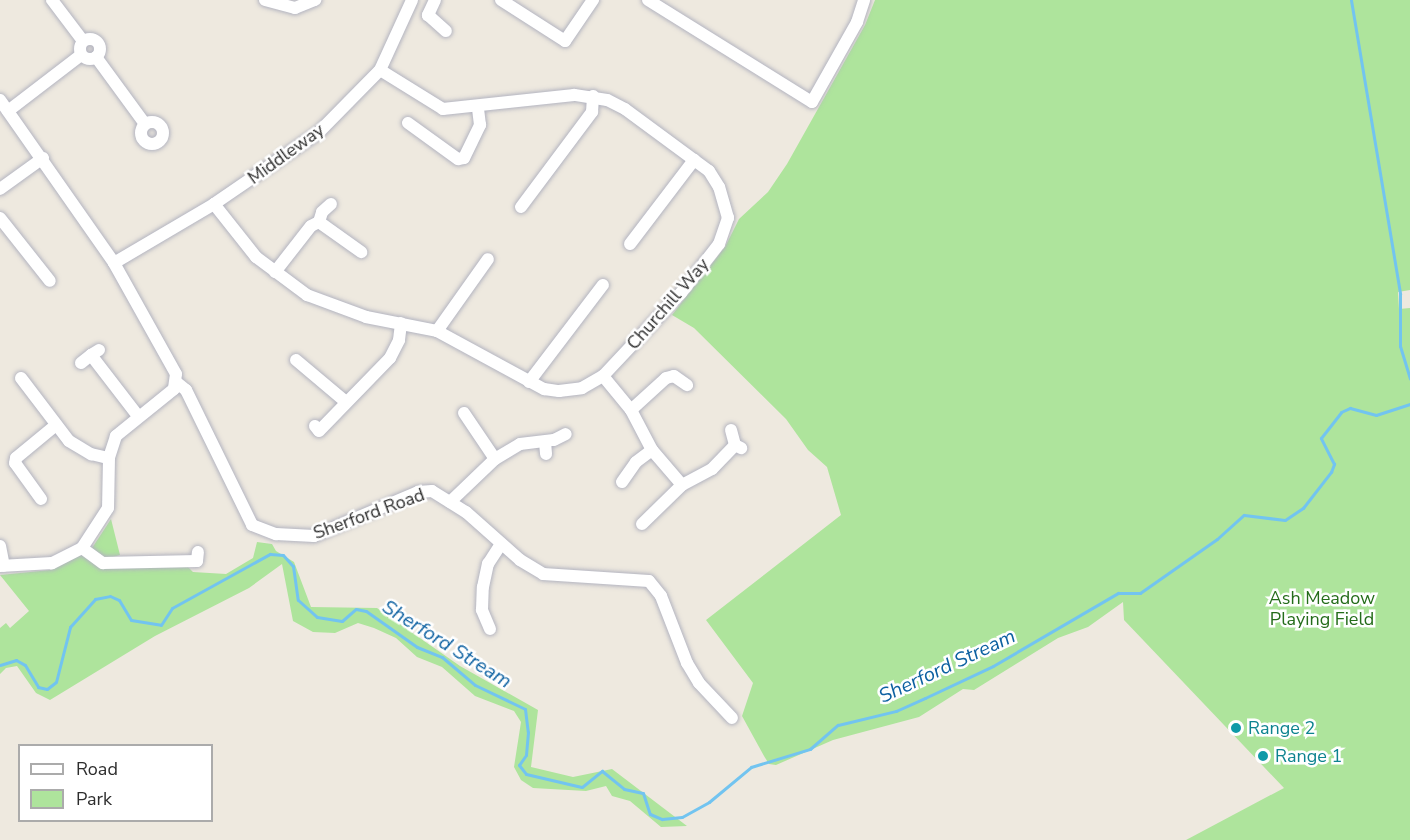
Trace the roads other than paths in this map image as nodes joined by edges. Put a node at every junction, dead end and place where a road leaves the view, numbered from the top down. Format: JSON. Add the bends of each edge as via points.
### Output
{"nodes":[{"id":1,"x":52,"y":0,"type":"edge"},
{"id":2,"x":266,"y":0,"type":"edge"},
{"id":3,"x":315,"y":0,"type":"edge"},
{"id":4,"x":412,"y":0,"type":"edge"},
{"id":5,"x":435,"y":0,"type":"edge"},
{"id":6,"x":501,"y":0,"type":"edge"},
{"id":7,"x":593,"y":0,"type":"edge"},
{"id":8,"x":864,"y":0,"type":"edge"},
{"id":9,"x":644,"y":3,"type":"edge"},
{"id":10,"x":446,"y":32,"type":"dead end"},
{"id":11,"x":83,"y":41,"type":"junction"},
{"id":12,"x":81,"y":55,"type":"junction"},
{"id":13,"x":96,"y":57,"type":"junction"},
{"id":14,"x":380,"y":70,"type":"junction"},
{"id":15,"x":593,"y":96,"type":"junction"},
{"id":16,"x":0,"y":100,"type":"edge"},
{"id":17,"x":478,"y":108,"type":"junction"},
{"id":18,"x":8,"y":111,"type":"junction"},
{"id":19,"x":408,"y":123,"type":"dead end"},
{"id":20,"x":145,"y":124,"type":"dead end"},
{"id":21,"x":42,"y":158,"type":"junction"},
{"id":22,"x":694,"y":160,"type":"junction"},
{"id":23,"x":0,"y":189,"type":"edge"},
{"id":24,"x":214,"y":204,"type":"junction"},
{"id":25,"x":331,"y":204,"type":"dead end"},
{"id":26,"x":521,"y":207,"type":"dead end"},
{"id":27,"x":0,"y":218,"type":"edge"},
{"id":28,"x":320,"y":222,"type":"junction"},
{"id":29,"x":630,"y":244,"type":"dead end"},
{"id":30,"x":361,"y":252,"type":"dead end"},
{"id":31,"x":488,"y":259,"type":"dead end"},
{"id":32,"x":114,"y":263,"type":"junction"},
{"id":33,"x":39,"y":268,"type":"junction"},
{"id":34,"x":275,"y":272,"type":"junction"},
{"id":35,"x":29,"y":276,"type":"dead end"},
{"id":36,"x":50,"y":282,"type":"dead end"},
{"id":37,"x":603,"y":285,"type":"dead end"},
{"id":38,"x":401,"y":323,"type":"junction"},
{"id":39,"x":437,"y":331,"type":"junction"},
{"id":40,"x":296,"y":360,"type":"dead end"},
{"id":41,"x":81,"y":363,"type":"dead end"},
{"id":42,"x":603,"y":376,"type":"junction"},
{"id":43,"x":21,"y":378,"type":"dead end"},
{"id":44,"x":176,"y":382,"type":"junction"},
{"id":45,"x":530,"y":382,"type":"junction"},
{"id":46,"x":687,"y":385,"type":"dead end"},
{"id":47,"x":346,"y":402,"type":"junction"},
{"id":48,"x":631,"y":410,"type":"junction"},
{"id":49,"x":464,"y":413,"type":"dead end"},
{"id":50,"x":138,"y":416,"type":"junction"},
{"id":51,"x":56,"y":425,"type":"junction"},
{"id":52,"x":315,"y":426,"type":"dead end"},
{"id":53,"x":730,"y":430,"type":"dead end"},
{"id":54,"x":566,"y":434,"type":"dead end"},
{"id":55,"x":652,"y":450,"type":"junction"},
{"id":56,"x":109,"y":458,"type":"junction"},
{"id":57,"x":495,"y":459,"type":"junction"},
{"id":58,"x":622,"y":482,"type":"dead end"},
{"id":59,"x":682,"y":485,"type":"junction"},
{"id":60,"x":41,"y":499,"type":"dead end"},
{"id":61,"x":450,"y":502,"type":"junction"},
{"id":62,"x":642,"y":524,"type":"dead end"},
{"id":63,"x":501,"y":544,"type":"junction"},
{"id":64,"x":0,"y":546,"type":"edge"},
{"id":65,"x":82,"y":548,"type":"junction"},
{"id":66,"x":197,"y":561,"type":"dead end"},
{"id":67,"x":2,"y":566,"type":"edge"},
{"id":68,"x":490,"y":629,"type":"dead end"},
{"id":69,"x":732,"y":718,"type":"dead end"}],
"edges":[{"from":1,"to":11,"type":"street"},
{"from":2,"to":3,"type":"street","via":[[295,8]]},
{"from":4,"to":14,"type":"street","name":"Middleway"},
{"from":5,"to":10,"type":"street","via":[[428,15]]},
{"from":6,"to":7,"type":"street","via":[[565,41]]},
{"from":8,"to":9,"type":"street","via":[[857,22],[812,102]]},
{"from":11,"to":12,"type":"street"},
{"from":11,"to":13,"type":"street","via":[[98,43]]},
{"from":12,"to":13,"type":"street","via":[[89,60]]},
{"from":12,"to":18,"type":"street"},
{"from":13,"to":20,"type":"street"},
{"from":14,"to":17,"type":"street","name":"Churchill Way","via":[[437,106],[453,110]]},
{"from":14,"to":24,"type":"street","name":"Middleway","via":[[319,132]]},
{"from":15,"to":17,"type":"street","name":"Churchill Way"},
{"from":15,"to":22,"type":"street","name":"Churchill Way","via":[[626,109]]},
{"from":15,"to":26,"type":"street","via":[[592,112]]},
{"from":16,"to":18,"type":"street","name":"Sherford Road"},
{"from":17,"to":19,"type":"street","via":[[480,125],[464,158],[458,159]]},
{"from":18,"to":21,"type":"street","name":"Sherford Road"},
{"from":21,"to":23,"type":"street"},
{"from":21,"to":32,"type":"street","name":"Sherford Road"},
{"from":22,"to":29,"type":"street"},
{"from":22,"to":42,"type":"street","name":"Churchill Way","via":[[709,171],[729,218],[719,244],[681,293]]},
{"from":24,"to":32,"type":"street","name":"Middleway"},
{"from":24,"to":34,"type":"street","name":"Churchill Way","via":[[241,240]]},
{"from":25,"to":28,"type":"street","via":[[324,208]]},
{"from":27,"to":33,"type":"street"},
{"from":28,"to":30,"type":"street"},
{"from":28,"to":34,"type":"street","via":[[311,226]]},
{"from":31,"to":39,"type":"street"},
{"from":32,"to":44,"type":"street","name":"Sherford Road","via":[[170,361]]},
{"from":33,"to":35,"type":"street"},
{"from":33,"to":36,"type":"street"},
{"from":34,"to":38,"type":"street","name":"Churchill Way","via":[[335,308]]},
{"from":37,"to":45,"type":"street"},
{"from":38,"to":39,"type":"street","name":"Churchill Way"},
{"from":38,"to":47,"type":"street","via":[[399,340],[390,358]]},
{"from":39,"to":45,"type":"street","name":"Churchill Way"},
{"from":40,"to":47,"type":"street"},
{"from":41,"to":50,"type":"street","via":[[95,353]]},
{"from":42,"to":45,"type":"street","name":"Churchill Way","via":[[569,391],[544,389]]},
{"from":42,"to":48,"type":"street"},
{"from":43,"to":51,"type":"street"},
{"from":44,"to":50,"type":"street","via":[[168,394]]},
{"from":44,"to":61,"type":"street","name":"Sherford Road","via":[[186,390],[252,525],[261,530],[314,536],[425,491]]},
{"from":46,"to":48,"type":"street","via":[[672,370]]},
{"from":47,"to":52,"type":"street","via":[[319,431]]},
{"from":48,"to":55,"type":"street"},
{"from":49,"to":57,"type":"street"},
{"from":50,"to":56,"type":"street","via":[[116,436]]},
{"from":51,"to":56,"type":"street","via":[[80,448]]},
{"from":51,"to":60,"type":"street","via":[[16,458],[15,463]]},
{"from":53,"to":59,"type":"street","via":[[739,447],[712,469]]},
{"from":54,"to":57,"type":"street","via":[[546,448],[528,441]]},
{"from":55,"to":58,"type":"street","via":[[627,464]]},
{"from":55,"to":59,"type":"street"},
{"from":56,"to":65,"type":"street","via":[[108,508]]},
{"from":57,"to":61,"type":"street"},
{"from":59,"to":62,"type":"street","via":[[651,506]]},
{"from":61,"to":63,"type":"street","name":"Sherford Road"},
{"from":63,"to":68,"type":"street","via":[[488,564],[483,587],[482,610]]},
{"from":63,"to":69,"type":"street","name":"Sherford Road","via":[[543,574],[649,581],[661,596],[699,683]]},
{"from":64,"to":67,"type":"street"},
{"from":65,"to":66,"type":"street","via":[[104,563]]},
{"from":65,"to":67,"type":"street","via":[[52,563]]}]}
